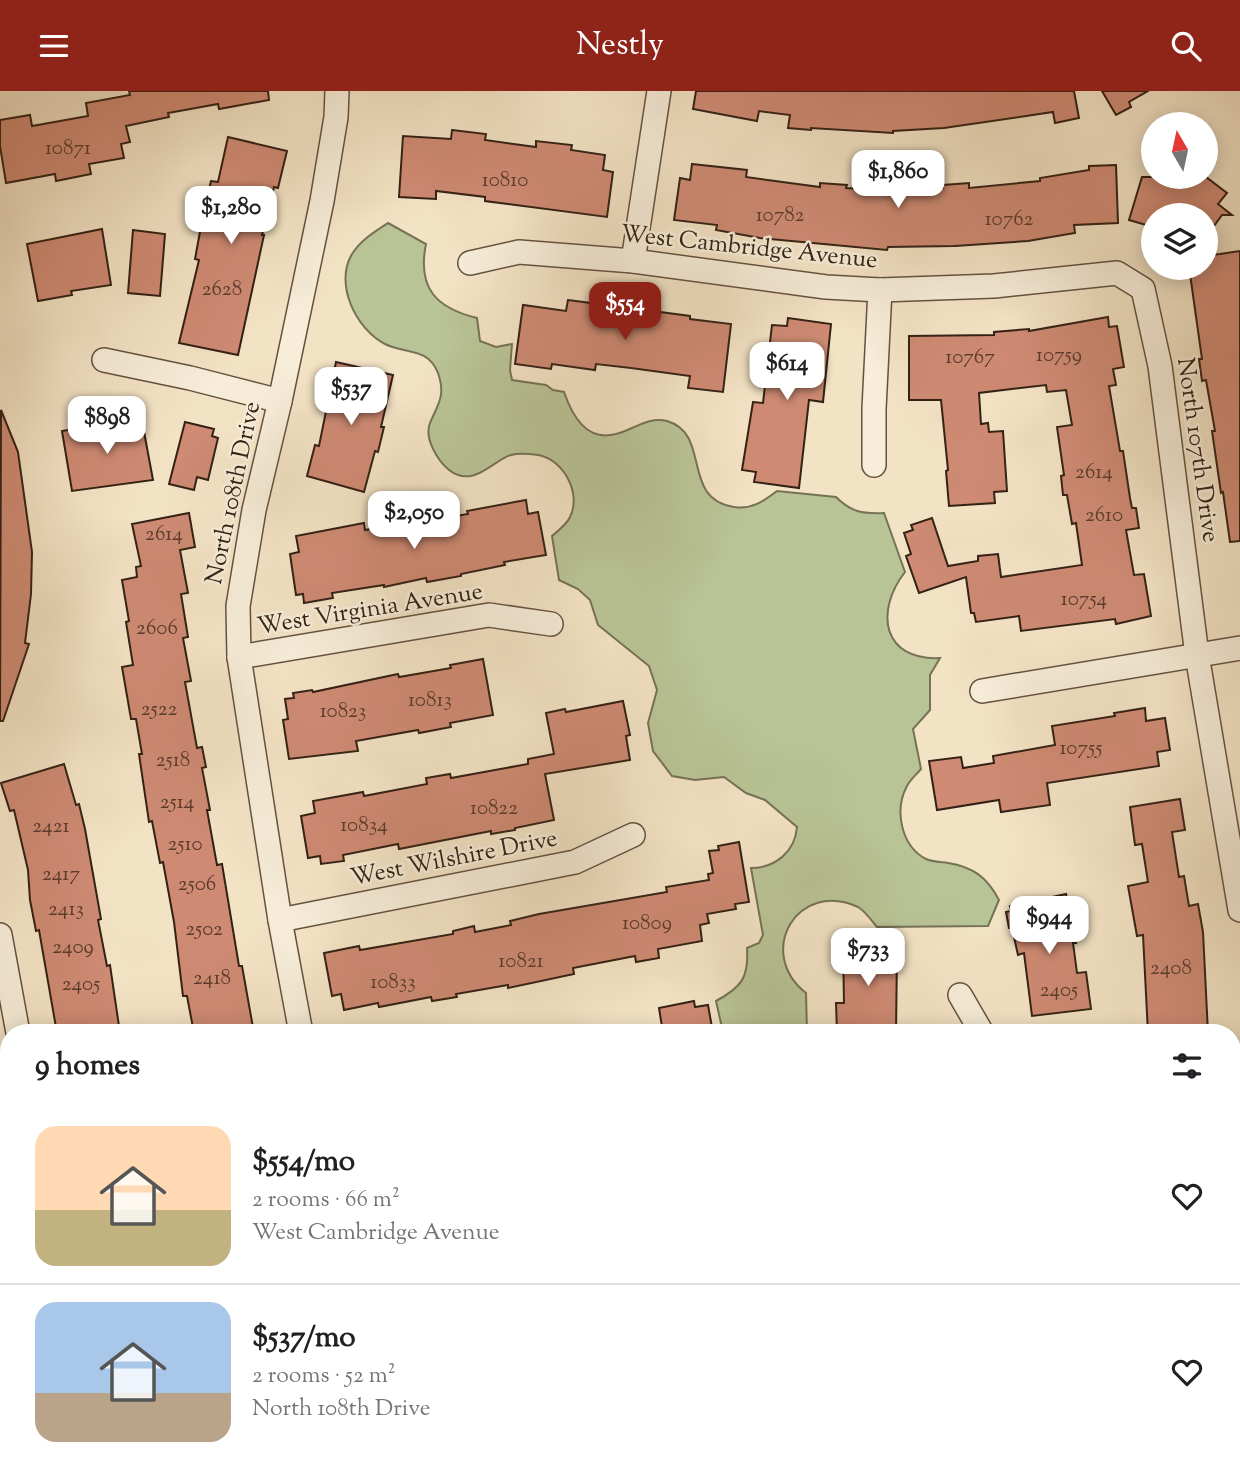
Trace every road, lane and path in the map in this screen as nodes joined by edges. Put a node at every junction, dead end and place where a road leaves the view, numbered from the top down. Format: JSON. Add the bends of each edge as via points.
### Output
{"nodes":[{"id":1,"x":337,"y":91,"type":"edge"},
{"id":2,"x":659,"y":91,"type":"edge"},
{"id":3,"x":634,"y":261,"type":"junction"},
{"id":4,"x":470,"y":263,"type":"dead end"},
{"id":5,"x":880,"y":289,"type":"junction"},
{"id":6,"x":1143,"y":289,"type":"joint"},
{"id":7,"x":104,"y":361,"type":"dead end"},
{"id":8,"x":280,"y":401,"type":"junction"},
{"id":9,"x":874,"y":465,"type":"dead end"},
{"id":10,"x":551,"y":624,"type":"dead end"},
{"id":11,"x":1240,"y":648,"type":"edge"},
{"id":12,"x":1197,"y":655,"type":"junction"},
{"id":13,"x":239,"y":657,"type":"junction"},
{"id":14,"x":982,"y":691,"type":"dead end"},
{"id":15,"x":634,"y":835,"type":"dead end"},
{"id":16,"x":1240,"y":910,"type":"edge"},
{"id":17,"x":280,"y":920,"type":"junction"},
{"id":18,"x":0,"y":935,"type":"edge"},
{"id":19,"x":960,"y":995,"type":"dead end"},
{"id":20,"x":16,"y":1024,"type":"edge"},
{"id":21,"x":299,"y":1024,"type":"edge"},
{"id":22,"x":977,"y":1024,"type":"edge"}],
"edges":[{"from":1,"to":8,"type":"street","name":"North 108th Drive","via":[[322,201]]},
{"from":2,"to":3,"type":"street"},
{"from":3,"to":4,"type":"street","name":"West Cambridge Avenue","via":[[519,252]]},
{"from":3,"to":5,"type":"street","name":"West Cambridge Avenue","via":[[826,287]]},
{"from":5,"to":6,"type":"street","name":"West Cambridge Avenue","via":[[995,286],[1117,273]]},
{"from":5,"to":9,"type":"street"},
{"from":6,"to":12,"type":"street","name":"North 107th Drive","via":[[1160,366]]},
{"from":7,"to":8,"type":"street"},
{"from":8,"to":13,"type":"street","name":"North 108th Drive","via":[[243,573]]},
{"from":10,"to":13,"type":"street","name":"West Virginia Avenue","via":[[489,615]]},
{"from":11,"to":12,"type":"street"},
{"from":12,"to":14,"type":"street"},
{"from":12,"to":16,"type":"street","name":"North 107th Drive"},
{"from":13,"to":17,"type":"street","name":"North 108th Drive"},
{"from":15,"to":17,"type":"street","name":"West Wilshire Drive","via":[[575,862]]},
{"from":17,"to":21,"type":"street","name":"North 108th Drive"},
{"from":18,"to":20,"type":"street"},
{"from":19,"to":22,"type":"street"}]}
